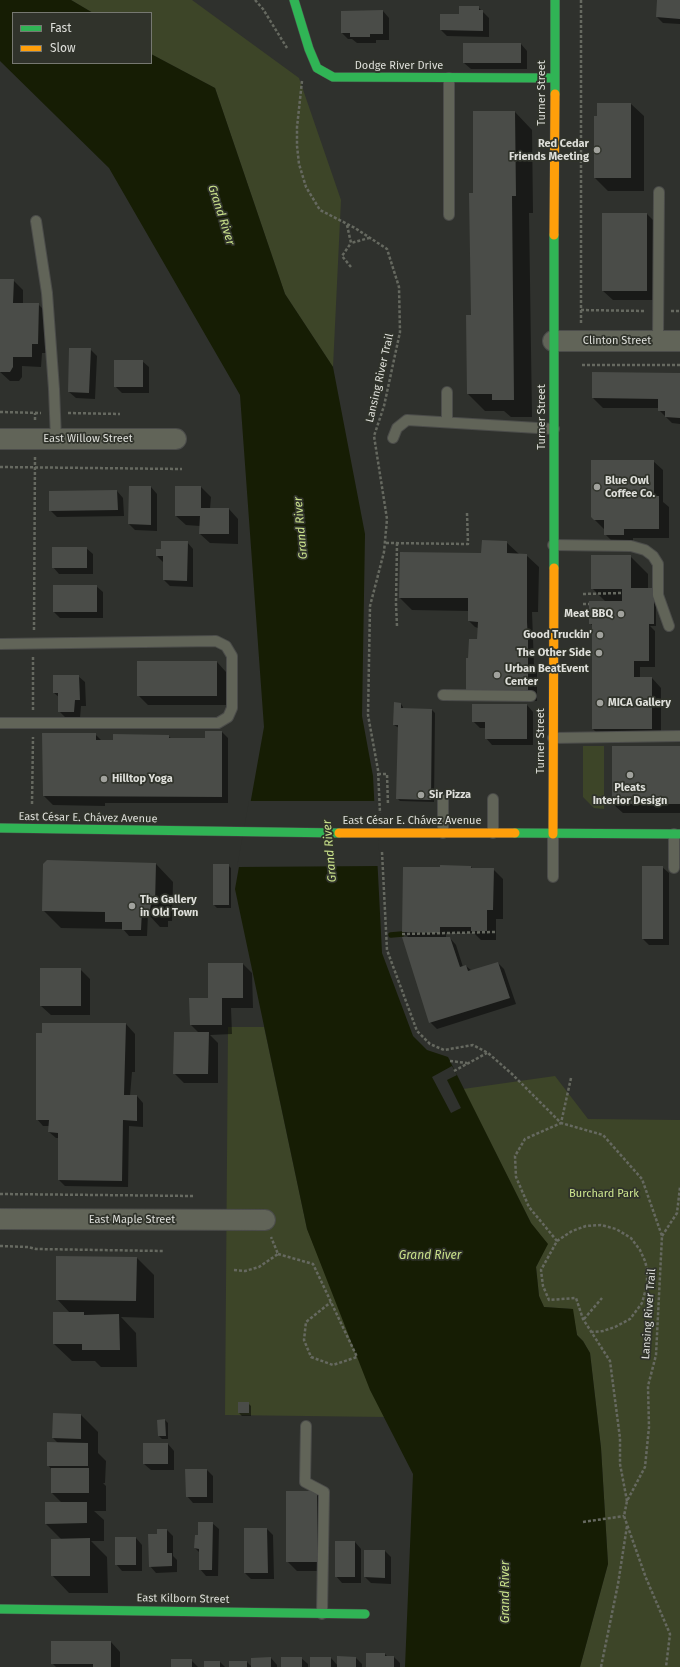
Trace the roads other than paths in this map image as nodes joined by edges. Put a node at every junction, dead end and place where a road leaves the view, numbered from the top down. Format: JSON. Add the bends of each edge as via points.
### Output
{"nodes":[{"id":1,"x":294,"y":0,"type":"edge"},
{"id":2,"x":554,"y":0,"type":"edge"},
{"id":3,"x":449,"y":78,"type":"junction"},
{"id":4,"x":554,"y":78,"type":"junction"},
{"id":5,"x":659,"y":192,"type":"dead end"},
{"id":6,"x":449,"y":215,"type":"dead end"},
{"id":7,"x":36,"y":221,"type":"dead end"},
{"id":8,"x":553,"y":341,"type":"junction"},
{"id":9,"x":658,"y":341,"type":"junction"},
{"id":10,"x":680,"y":341,"type":"edge"},
{"id":11,"x":447,"y":392,"type":"dead end"},
{"id":12,"x":447,"y":422,"type":"junction"},
{"id":13,"x":554,"y":429,"type":"junction"},
{"id":14,"x":394,"y":438,"type":"dead end"},
{"id":15,"x":0,"y":439,"type":"edge"},
{"id":16,"x":56,"y":439,"type":"junction"},
{"id":17,"x":176,"y":439,"type":"dead end"},
{"id":18,"x":554,"y":545,"type":"junction"},
{"id":19,"x":669,"y":626,"type":"dead end"},
{"id":20,"x":0,"y":644,"type":"edge"},
{"id":21,"x":443,"y":695,"type":"dead end"},
{"id":22,"x":531,"y":696,"type":"dead end"},
{"id":23,"x":0,"y":723,"type":"edge"},
{"id":24,"x":680,"y":736,"type":"edge"},
{"id":25,"x":553,"y":738,"type":"junction"},
{"id":26,"x":443,"y":799,"type":"dead end"},
{"id":27,"x":493,"y":799,"type":"dead end"},
{"id":28,"x":0,"y":828,"type":"edge"},
{"id":29,"x":443,"y":833,"type":"junction"},
{"id":30,"x":493,"y":833,"type":"junction"},
{"id":31,"x":553,"y":834,"type":"junction"},
{"id":32,"x":677,"y":834,"type":"edge"},
{"id":33,"x":674,"y":868,"type":"dead end"},
{"id":34,"x":553,"y":877,"type":"dead end"},
{"id":35,"x":0,"y":1219,"type":"edge"},
{"id":36,"x":265,"y":1220,"type":"road end"},
{"id":37,"x":306,"y":1426,"type":"dead end"},
{"id":38,"x":0,"y":1609,"type":"edge"},
{"id":39,"x":322,"y":1614,"type":"junction"},
{"id":40,"x":365,"y":1614,"type":"dead end"}],
"edges":[{"from":1,"to":3,"type":"street","name":"Dodge River Drive","via":[[317,68],[333,77]]},
{"from":2,"to":4,"type":"street","name":"Turner Street"},
{"from":3,"to":4,"type":"street","name":"Dodge River Drive"},
{"from":3,"to":6,"type":"lane"},
{"from":4,"to":8,"type":"street","name":"Turner Street"},
{"from":5,"to":9,"type":"lane"},
{"from":7,"to":16,"type":"lane","via":[[47,294]]},
{"from":8,"to":9,"type":"street","name":"Clinton Street"},
{"from":8,"to":13,"type":"street","name":"Turner Street"},
{"from":9,"to":10,"type":"street","name":"Clinton Street"},
{"from":11,"to":12,"type":"lane"},
{"from":12,"to":13,"type":"lane"},
{"from":12,"to":14,"type":"lane","via":[[407,420],[397,428]]},
{"from":13,"to":18,"type":"street","name":"Turner Street"},
{"from":15,"to":16,"type":"street","name":"East Willow Street"},
{"from":16,"to":17,"type":"street","name":"East Willow Street"},
{"from":18,"to":19,"type":"lane","via":[[631,546],[645,550],[658,564],[658,595]]},
{"from":18,"to":25,"type":"street","name":"Turner Street"},
{"from":20,"to":23,"type":"lane","via":[[216,641],[226,646],[232,656],[232,708],[228,717],[218,723]]},
{"from":21,"to":22,"type":"lane"},
{"from":24,"to":25,"type":"lane"},
{"from":25,"to":31,"type":"street","name":"Turner Street"},
{"from":26,"to":29,"type":"lane"},
{"from":27,"to":30,"type":"lane"},
{"from":28,"to":29,"type":"street","name":"East César E. Chávez Avenue"},
{"from":29,"to":30,"type":"street","name":"East César E. Chávez Avenue"},
{"from":30,"to":31,"type":"street","name":"East César E. Chávez Avenue"},
{"from":31,"to":32,"type":"street","name":"East César E. Chávez Avenue"},
{"from":31,"to":34,"type":"lane"},
{"from":32,"to":33,"type":"lane"},
{"from":35,"to":36,"type":"street","name":"East Maple Street"},
{"from":37,"to":39,"type":"lane","via":[[305,1482],[324,1492]]},
{"from":38,"to":39,"type":"street","name":"East Kilborn Street"},
{"from":39,"to":40,"type":"street","name":"East Kilborn Street"}]}
